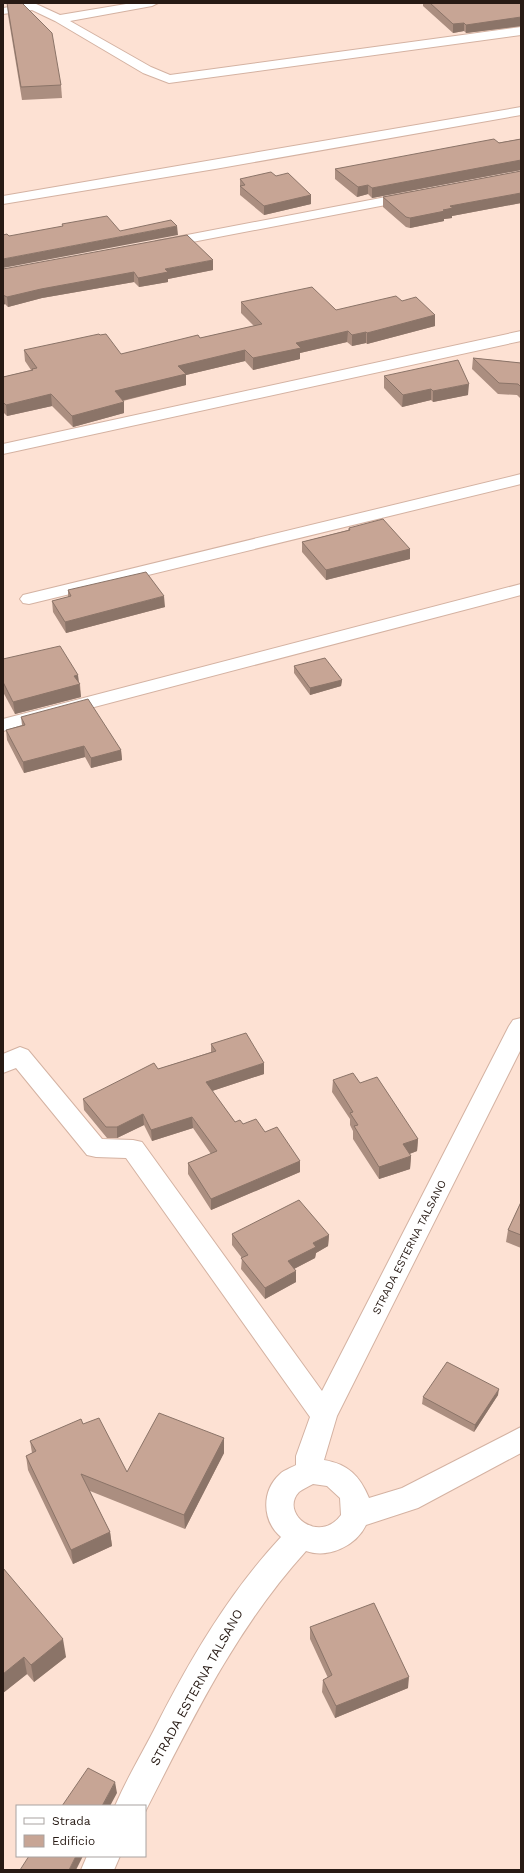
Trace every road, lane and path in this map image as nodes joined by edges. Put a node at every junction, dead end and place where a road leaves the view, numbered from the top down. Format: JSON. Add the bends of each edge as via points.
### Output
{"nodes":[{"id":1,"x":152,"y":3,"type":"edge"},
{"id":2,"x":29,"y":5,"type":"edge"},
{"id":3,"x":3,"y":11,"type":"edge"},
{"id":4,"x":58,"y":18,"type":"junction"},
{"id":5,"x":521,"y":31,"type":"edge"},
{"id":6,"x":521,"y":110,"type":"edge"},
{"id":7,"x":427,"y":193,"type":"edge"},
{"id":8,"x":6,"y":196,"type":"edge"},
{"id":9,"x":144,"y":247,"type":"edge"},
{"id":10,"x":521,"y":336,"type":"edge"},
{"id":11,"x":3,"y":449,"type":"edge"},
{"id":12,"x":521,"y":479,"type":"edge"},
{"id":13,"x":521,"y":589,"type":"edge"},
{"id":14,"x":28,"y":599,"type":"dead end"},
{"id":15,"x":3,"y":725,"type":"edge"},
{"id":16,"x":521,"y":1026,"type":"edge"},
{"id":17,"x":3,"y":1064,"type":"edge"},
{"id":18,"x":324,"y":1415,"type":"junction"},
{"id":19,"x":521,"y":1439,"type":"edge"},
{"id":20,"x":310,"y":1472,"type":"junction"},
{"id":21,"x":355,"y":1515,"type":"junction"},
{"id":22,"x":300,"y":1536,"type":"junction"},
{"id":23,"x":132,"y":1805,"type":"edge"},
{"id":24,"x":104,"y":1857,"type":"edge"},
{"id":25,"x":97,"y":1870,"type":"edge"}],
"edges":[{"from":1,"to":4,"type":"street"},
{"from":2,"to":3,"type":"street"},
{"from":2,"to":4,"type":"street"},
{"from":4,"to":5,"type":"street","via":[[147,70],[169,78]]},
{"from":6,"to":8,"type":"street","via":[[215,165]]},
{"from":7,"to":9,"type":"street"},
{"from":10,"to":11,"type":"street"},
{"from":12,"to":14,"type":"street"},
{"from":13,"to":15,"type":"street"},
{"from":16,"to":18,"type":"street","name":"STRADA ESTERNA TALSANO"},
{"from":17,"to":18,"type":"street","via":[[20,1056],[96,1148],[133,1149]]},
{"from":18,"to":20,"type":"street","name":"STRADA ESTERNA TALSANO","via":[[310,1456]]},
{"from":19,"to":21,"type":"street","via":[[408,1499]]},
{"from":20,"to":21,"type":"street","via":[[335,1475],[345,1482],[353,1492],[356,1503]]},
{"from":20,"to":22,"type":"street","via":[[292,1480],[281,1496],[279,1505],[285,1524]]},
{"from":21,"to":22,"type":"street","via":[[344,1532],[334,1538],[323,1541]]},
{"from":22,"to":23,"type":"street","name":"STRADA ESTERNA TALSANO","via":[[270,1568],[226,1630]]},
{"from":24,"to":25,"type":"street"}]}
